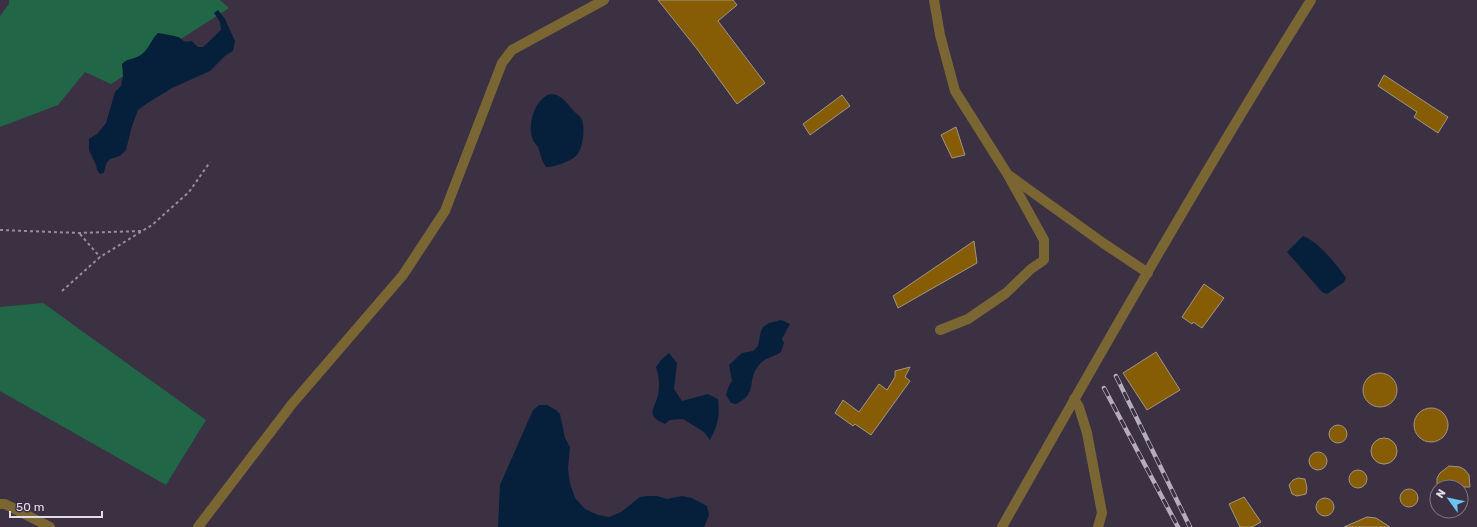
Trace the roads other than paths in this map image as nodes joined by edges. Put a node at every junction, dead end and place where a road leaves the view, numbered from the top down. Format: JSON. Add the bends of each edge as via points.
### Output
{"nodes":[{"id":1,"x":604,"y":0,"type":"edge"},
{"id":2,"x":934,"y":0,"type":"edge"},
{"id":3,"x":1311,"y":0,"type":"edge"},
{"id":4,"x":1008,"y":175,"type":"junction"},
{"id":5,"x":1148,"y":272,"type":"junction"},
{"id":6,"x":940,"y":330,"type":"dead end"},
{"id":7,"x":1074,"y":399,"type":"junction"},
{"id":8,"x":0,"y":504,"type":"edge"},
{"id":9,"x":50,"y":527,"type":"edge"},
{"id":10,"x":198,"y":527,"type":"edge"},
{"id":11,"x":1002,"y":527,"type":"edge"},
{"id":12,"x":1098,"y":527,"type":"edge"}],
"edges":[{"from":1,"to":10,"type":"lane","via":[[512,50],[502,63],[444,211],[403,275],[292,404]]},
{"from":2,"to":4,"type":"lane","via":[[940,35],[955,91]]},
{"from":3,"to":5,"type":"lane","via":[[1229,132]]},
{"from":4,"to":5,"type":"lane"},
{"from":4,"to":6,"type":"lane","via":[[1044,240],[1044,260],[1006,293],[968,319]]},
{"from":5,"to":7,"type":"lane"},
{"from":7,"to":11,"type":"lane"},
{"from":7,"to":12,"type":"lane","via":[[1087,432],[1102,513]]},
{"from":8,"to":9,"type":"lane","via":[[5,504]]}]}
